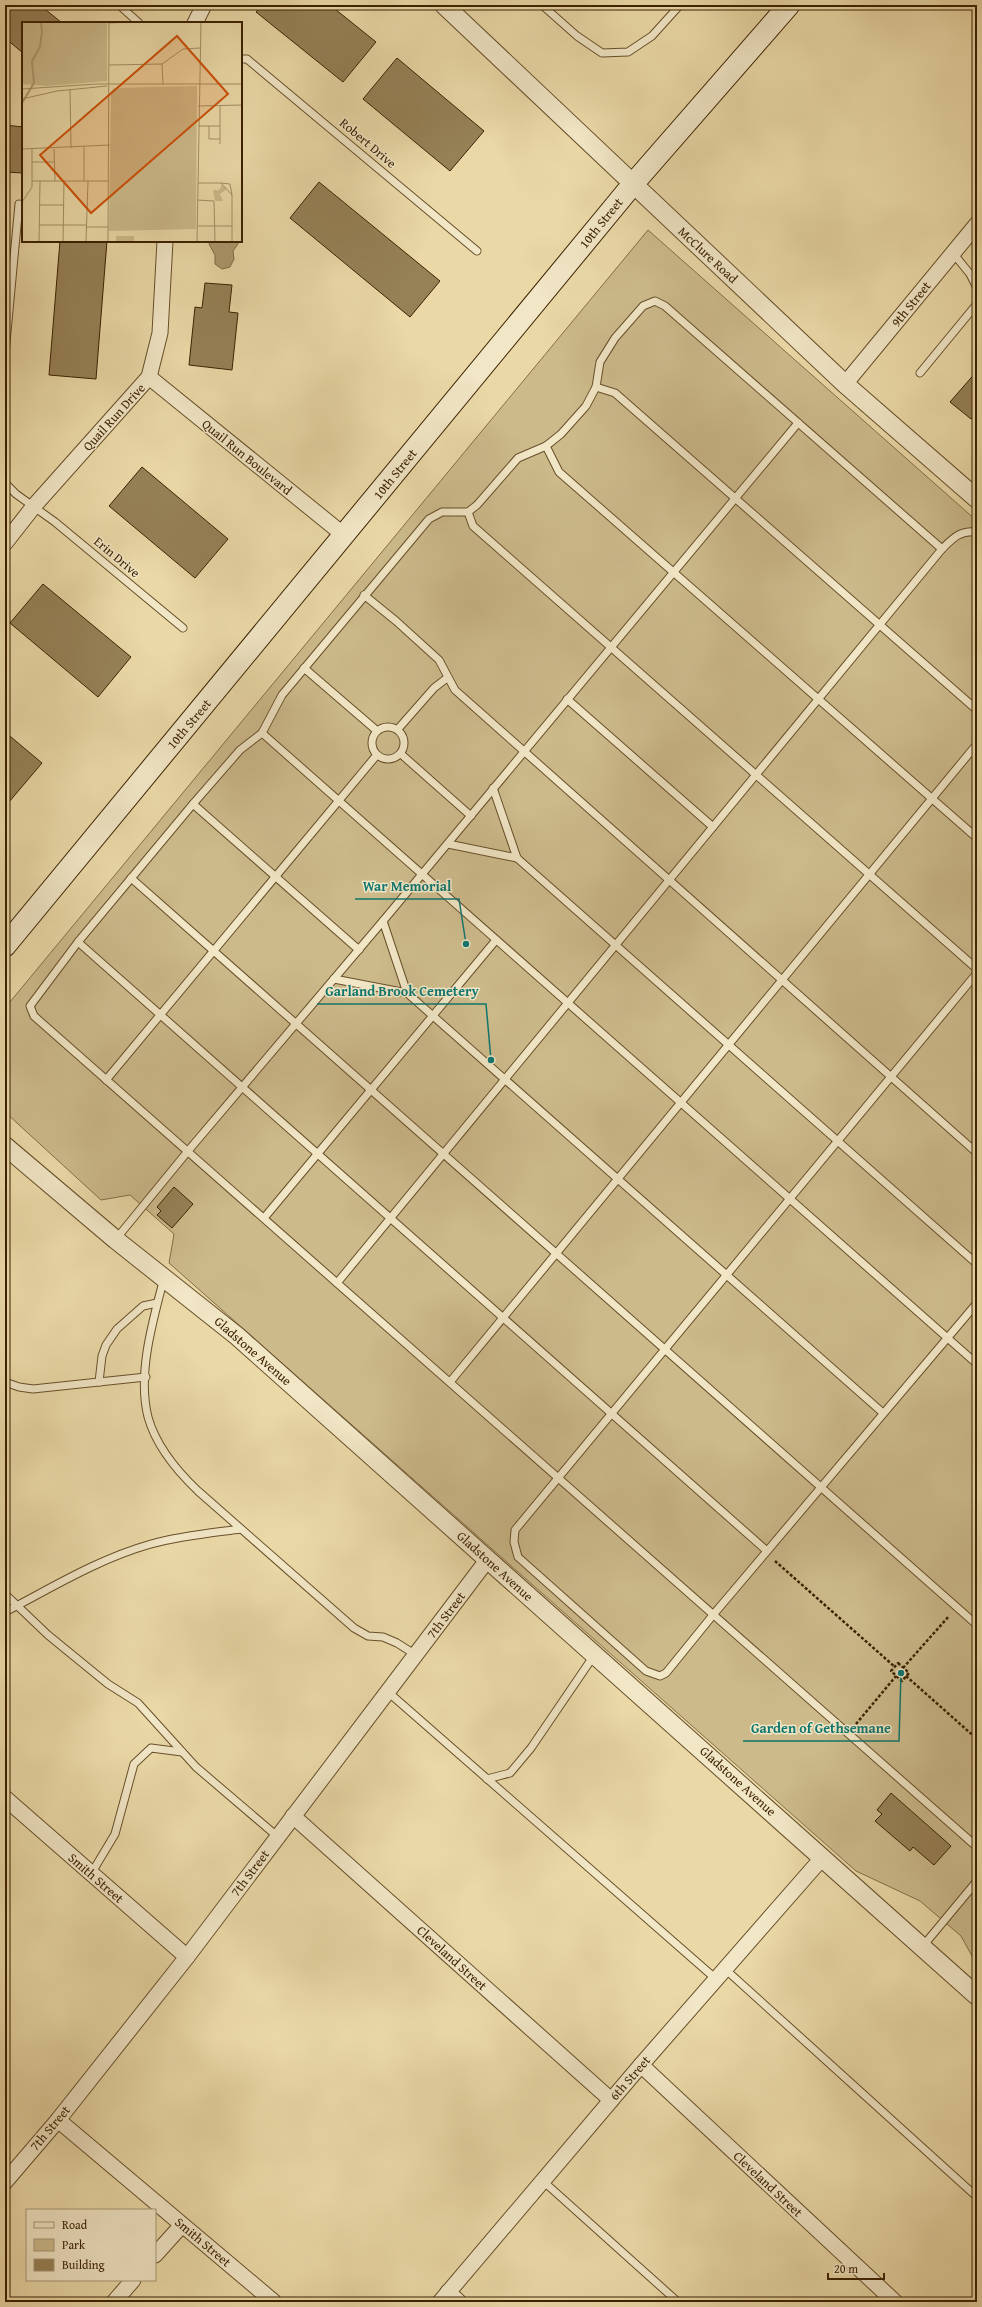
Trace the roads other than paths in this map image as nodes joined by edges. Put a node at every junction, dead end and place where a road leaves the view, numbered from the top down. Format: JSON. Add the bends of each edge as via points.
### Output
{"nodes":[{"id":1,"x":119,"y":5,"type":"edge"},
{"id":2,"x":204,"y":5,"type":"edge"},
{"id":3,"x":444,"y":5,"type":"edge"},
{"id":4,"x":542,"y":5,"type":"edge"},
{"id":5,"x":680,"y":5,"type":"edge"},
{"id":6,"x":789,"y":5,"type":"edge"},
{"id":7,"x":138,"y":22,"type":"edge"},
{"id":8,"x":196,"y":22,"type":"edge"},
{"id":9,"x":242,"y":59,"type":"edge"},
{"id":10,"x":633,"y":184,"type":"junction"},
{"id":11,"x":19,"y":204,"type":"dead end"},
{"id":12,"x":977,"y":224,"type":"edge"},
{"id":13,"x":165,"y":242,"type":"edge"},
{"id":14,"x":477,"y":251,"type":"dead end"},
{"id":15,"x":952,"y":253,"type":"junction"},
{"id":16,"x":8,"y":284,"type":"edge"},
{"id":17,"x":977,"y":288,"type":"edge"},
{"id":18,"x":977,"y":298,"type":"edge"},
{"id":19,"x":5,"y":353,"type":"edge"},
{"id":20,"x":920,"y":373,"type":"dead end"},
{"id":21,"x":149,"y":377,"type":"junction"},
{"id":22,"x":845,"y":384,"type":"junction"},
{"id":23,"x":596,"y":387,"type":"junction"},
{"id":24,"x":798,"y":423,"type":"junction"},
{"id":25,"x":546,"y":446,"type":"junction"},
{"id":26,"x":5,"y":483,"type":"edge"},
{"id":27,"x":735,"y":497,"type":"junction"},
{"id":28,"x":977,"y":499,"type":"edge"},
{"id":29,"x":34,"y":506,"type":"junction"},
{"id":30,"x":468,"y":512,"type":"junction"},
{"id":31,"x":977,"y":532,"type":"edge"},
{"id":32,"x":345,"y":536,"type":"junction"},
{"id":33,"x":5,"y":543,"type":"edge"},
{"id":34,"x":942,"y":549,"type":"junction"},
{"id":35,"x":672,"y":572,"type":"junction"},
{"id":36,"x":364,"y":595,"type":"junction"},
{"id":37,"x":880,"y":624,"type":"junction"},
{"id":38,"x":183,"y":628,"type":"dead end"},
{"id":39,"x":610,"y":647,"type":"junction"},
{"id":40,"x":304,"y":668,"type":"junction"},
{"id":41,"x":447,"y":678,"type":"junction"},
{"id":42,"x":567,"y":699,"type":"junction"},
{"id":43,"x":818,"y":700,"type":"junction"},
{"id":44,"x":977,"y":710,"type":"edge"},
{"id":45,"x":398,"y":729,"type":"junction"},
{"id":46,"x":376,"y":730,"type":"junction"},
{"id":47,"x":262,"y":733,"type":"junction"},
{"id":48,"x":977,"y":744,"type":"edge"},
{"id":49,"x":524,"y":752,"type":"junction"},
{"id":50,"x":401,"y":754,"type":"junction"},
{"id":51,"x":376,"y":756,"type":"junction"},
{"id":52,"x":756,"y":775,"type":"junction"},
{"id":53,"x":493,"y":788,"type":"junction"},
{"id":54,"x":932,"y":799,"type":"junction"},
{"id":55,"x":339,"y":801,"type":"junction"},
{"id":56,"x":194,"y":804,"type":"junction"},
{"id":57,"x":471,"y":816,"type":"junction"},
{"id":58,"x":713,"y":826,"type":"junction"},
{"id":59,"x":977,"y":838,"type":"edge"},
{"id":60,"x":448,"y":844,"type":"junction"},
{"id":61,"x":517,"y":858,"type":"junction"},
{"id":62,"x":422,"y":874,"type":"junction"},
{"id":63,"x":870,"y":875,"type":"junction"},
{"id":64,"x":275,"y":876,"type":"junction"},
{"id":65,"x":131,"y":878,"type":"junction"},
{"id":66,"x":669,"y":880,"type":"junction"},
{"id":67,"x":383,"y":921,"type":"junction"},
{"id":68,"x":496,"y":940,"type":"junction"},
{"id":69,"x":78,"y":942,"type":"junction"},
{"id":70,"x":615,"y":945,"type":"junction"},
{"id":71,"x":5,"y":946,"type":"edge"},
{"id":72,"x":359,"y":950,"type":"junction"},
{"id":73,"x":213,"y":951,"type":"junction"},
{"id":74,"x":977,"y":969,"type":"edge"},
{"id":75,"x":977,"y":973,"type":"edge"},
{"id":76,"x":334,"y":979,"type":"junction"},
{"id":77,"x":782,"y":980,"type":"junction"},
{"id":78,"x":407,"y":993,"type":"junction"},
{"id":79,"x":567,"y":1002,"type":"junction"},
{"id":80,"x":160,"y":1015,"type":"junction"},
{"id":81,"x":433,"y":1016,"type":"junction"},
{"id":82,"x":296,"y":1024,"type":"junction"},
{"id":83,"x":729,"y":1045,"type":"junction"},
{"id":84,"x":891,"y":1077,"type":"junction"},
{"id":85,"x":106,"y":1080,"type":"junction"},
{"id":86,"x":505,"y":1080,"type":"junction"},
{"id":87,"x":242,"y":1088,"type":"junction"},
{"id":88,"x":371,"y":1090,"type":"junction"},
{"id":89,"x":681,"y":1102,"type":"junction"},
{"id":90,"x":838,"y":1141,"type":"junction"},
{"id":91,"x":5,"y":1146,"type":"edge"},
{"id":92,"x":188,"y":1151,"type":"junction"},
{"id":93,"x":977,"y":1153,"type":"edge"},
{"id":94,"x":317,"y":1154,"type":"junction"},
{"id":95,"x":442,"y":1154,"type":"junction"},
{"id":96,"x":618,"y":1179,"type":"junction"},
{"id":97,"x":790,"y":1199,"type":"junction"},
{"id":98,"x":264,"y":1218,"type":"junction"},
{"id":99,"x":390,"y":1218,"type":"junction"},
{"id":100,"x":116,"y":1240,"type":"junction"},
{"id":101,"x":556,"y":1254,"type":"junction"},
{"id":102,"x":977,"y":1264,"type":"edge"},
{"id":103,"x":727,"y":1275,"type":"junction"},
{"id":104,"x":164,"y":1278,"type":"junction"},
{"id":105,"x":337,"y":1283,"type":"junction"},
{"id":106,"x":157,"y":1303,"type":"junction"},
{"id":107,"x":977,"y":1303,"type":"edge"},
{"id":108,"x":503,"y":1318,"type":"junction"},
{"id":109,"x":947,"y":1338,"type":"junction"},
{"id":110,"x":665,"y":1350,"type":"junction"},
{"id":111,"x":977,"y":1364,"type":"edge"},
{"id":112,"x":146,"y":1377,"type":"junction"},
{"id":113,"x":5,"y":1382,"type":"edge"},
{"id":114,"x":99,"y":1382,"type":"junction"},
{"id":115,"x":450,"y":1382,"type":"junction"},
{"id":116,"x":883,"y":1413,"type":"junction"},
{"id":117,"x":612,"y":1414,"type":"junction"},
{"id":118,"x":558,"y":1478,"type":"junction"},
{"id":119,"x":820,"y":1488,"type":"junction"},
{"id":120,"x":241,"y":1529,"type":"junction"},
{"id":121,"x":767,"y":1551,"type":"junction"},
{"id":122,"x":488,"y":1559,"type":"junction"},
{"id":123,"x":5,"y":1594,"type":"edge"},
{"id":124,"x":17,"y":1606,"type":"junction"},
{"id":125,"x":5,"y":1612,"type":"edge"},
{"id":126,"x":713,"y":1615,"type":"junction"},
{"id":127,"x":977,"y":1625,"type":"edge"},
{"id":128,"x":595,"y":1654,"type":"junction"},
{"id":129,"x":416,"y":1655,"type":"junction"},
{"id":130,"x":388,"y":1692,"type":"junction"},
{"id":131,"x":182,"y":1752,"type":"junction"},
{"id":132,"x":487,"y":1779,"type":"junction"},
{"id":133,"x":5,"y":1798,"type":"edge"},
{"id":134,"x":293,"y":1816,"type":"junction"},
{"id":135,"x":278,"y":1837,"type":"junction"},
{"id":136,"x":977,"y":1847,"type":"edge"},
{"id":137,"x":823,"y":1857,"type":"junction"},
{"id":138,"x":91,"y":1874,"type":"junction"},
{"id":139,"x":977,"y":1881,"type":"edge"},
{"id":140,"x":922,"y":1946,"type":"junction"},
{"id":141,"x":187,"y":1957,"type":"junction"},
{"id":142,"x":720,"y":1974,"type":"junction"},
{"id":143,"x":977,"y":1996,"type":"edge"},
{"id":144,"x":641,"y":2065,"type":"junction"},
{"id":145,"x":611,"y":2100,"type":"junction"},
{"id":146,"x":58,"y":2120,"type":"junction"},
{"id":147,"x":543,"y":2181,"type":"junction"},
{"id":148,"x":5,"y":2182,"type":"edge"},
{"id":149,"x":977,"y":2197,"type":"edge"},
{"id":150,"x":182,"y":2225,"type":"junction"},
{"id":151,"x":156,"y":2254,"type":"edge"},
{"id":152,"x":132,"y":2281,"type":"edge"},
{"id":153,"x":449,"y":2299,"type":"edge"},
{"id":154,"x":114,"y":2302,"type":"edge"},
{"id":155,"x":274,"y":2302,"type":"edge"},
{"id":156,"x":678,"y":2302,"type":"edge"},
{"id":157,"x":895,"y":2302,"type":"edge"}],
"edges":[{"from":1,"to":7,"type":"lane"},
{"from":2,"to":8,"type":"street"},
{"from":3,"to":10,"type":"street","name":"McClure Road"},
{"from":4,"to":5,"type":"lane","via":[[577,36],[602,53],[628,52],[652,36]]},
{"from":6,"to":10,"type":"main road","name":"10th Street"},
{"from":9,"to":14,"type":"lane","name":"Robert Drive","via":[[247,59]]},
{"from":10,"to":22,"type":"street","name":"McClure Road"},
{"from":10,"to":32,"type":"main road","name":"10th Street"},
{"from":11,"to":16,"type":"lane"},
{"from":12,"to":15,"type":"street","name":"9th Street"},
{"from":13,"to":21,"type":"street","name":"Quail Run Drive","via":[[160,333]]},
{"from":15,"to":17,"type":"lane","via":[[970,274]]},
{"from":15,"to":22,"type":"street","name":"9th Street"},
{"from":16,"to":19,"type":"lane"},
{"from":18,"to":20,"type":"lane","via":[[976,305]]},
{"from":21,"to":29,"type":"street","name":"Quail Run Drive"},
{"from":21,"to":32,"type":"street","name":"Quail Run Boulevard"},
{"from":22,"to":28,"type":"street","name":"McClure Road"},
{"from":23,"to":24,"type":"lane","via":[[600,362],[615,338],[642,306],[655,301],[666,306]]},
{"from":23,"to":25,"type":"lane","via":[[586,406],[562,434]]},
{"from":23,"to":27,"type":"lane","via":[[615,393]]},
{"from":24,"to":27,"type":"lane"},
{"from":24,"to":34,"type":"lane"},
{"from":25,"to":30,"type":"lane","via":[[518,458]]},
{"from":25,"to":35,"type":"lane","via":[[559,472]]},
{"from":26,"to":29,"type":"lane","name":"Erin Drive"},
{"from":27,"to":35,"type":"lane"},
{"from":27,"to":37,"type":"lane"},
{"from":29,"to":33,"type":"street","name":"Quail Run Drive"},
{"from":29,"to":38,"type":"lane","name":"Erin Drive"},
{"from":30,"to":36,"type":"lane","via":[[442,512],[429,519]]},
{"from":30,"to":39,"type":"lane","via":[[473,526]]},
{"from":31,"to":34,"type":"lane","via":[[957,534]]},
{"from":32,"to":71,"type":"main road","name":"10th Street"},
{"from":34,"to":37,"type":"lane"},
{"from":35,"to":39,"type":"lane"},
{"from":35,"to":43,"type":"lane"},
{"from":36,"to":40,"type":"lane"},
{"from":36,"to":41,"type":"lane","via":[[439,660]]},
{"from":37,"to":43,"type":"lane"},
{"from":37,"to":44,"type":"lane"},
{"from":39,"to":42,"type":"lane"},
{"from":39,"to":52,"type":"lane"},
{"from":40,"to":46,"type":"lane"},
{"from":40,"to":47,"type":"lane","via":[[282,695]]},
{"from":41,"to":45,"type":"lane","via":[[434,688]]},
{"from":41,"to":49,"type":"lane","via":[[455,690]]},
{"from":42,"to":49,"type":"lane"},
{"from":42,"to":58,"type":"lane"},
{"from":43,"to":52,"type":"lane"},
{"from":43,"to":54,"type":"lane"},
{"from":45,"to":46,"type":"lane","via":[[387,726]]},
{"from":45,"to":50,"type":"lane","via":[[405,741]]},
{"from":46,"to":51,"type":"lane","via":[[371,743]]},
{"from":47,"to":55,"type":"lane"},
{"from":47,"to":56,"type":"lane","via":[[240,750]]},
{"from":48,"to":54,"type":"lane"},
{"from":49,"to":53,"type":"lane"},
{"from":49,"to":66,"type":"lane"},
{"from":50,"to":51,"type":"lane","via":[[389,760]]},
{"from":50,"to":57,"type":"lane"},
{"from":51,"to":55,"type":"lane"},
{"from":52,"to":58,"type":"lane"},
{"from":52,"to":63,"type":"lane"},
{"from":53,"to":57,"type":"lane"},
{"from":53,"to":61,"type":"lane"},
{"from":54,"to":59,"type":"lane"},
{"from":54,"to":63,"type":"lane"},
{"from":55,"to":62,"type":"lane"},
{"from":55,"to":64,"type":"lane"},
{"from":56,"to":64,"type":"lane"},
{"from":56,"to":65,"type":"lane"},
{"from":57,"to":60,"type":"lane"},
{"from":58,"to":66,"type":"lane"},
{"from":60,"to":61,"type":"lane"},
{"from":60,"to":62,"type":"lane"},
{"from":61,"to":70,"type":"lane"},
{"from":62,"to":67,"type":"lane"},
{"from":62,"to":68,"type":"lane"},
{"from":63,"to":74,"type":"lane"},
{"from":63,"to":77,"type":"lane"},
{"from":64,"to":72,"type":"lane"},
{"from":64,"to":73,"type":"lane"},
{"from":65,"to":69,"type":"lane"},
{"from":65,"to":73,"type":"lane"},
{"from":66,"to":70,"type":"lane"},
{"from":66,"to":77,"type":"lane"},
{"from":67,"to":72,"type":"lane"},
{"from":67,"to":78,"type":"lane"},
{"from":68,"to":79,"type":"lane"},
{"from":68,"to":81,"type":"lane"},
{"from":69,"to":80,"type":"lane"},
{"from":69,"to":85,"type":"lane","via":[[30,1006],[34,1016]]},
{"from":70,"to":79,"type":"lane"},
{"from":70,"to":83,"type":"lane"},
{"from":72,"to":76,"type":"lane"},
{"from":73,"to":80,"type":"lane"},
{"from":73,"to":82,"type":"lane"},
{"from":75,"to":84,"type":"lane"},
{"from":76,"to":78,"type":"lane"},
{"from":76,"to":82,"type":"lane"},
{"from":77,"to":83,"type":"lane"},
{"from":77,"to":84,"type":"lane"},
{"from":78,"to":81,"type":"lane"},
{"from":79,"to":86,"type":"lane"},
{"from":79,"to":89,"type":"lane"},
{"from":80,"to":85,"type":"lane"},
{"from":80,"to":87,"type":"lane"},
{"from":81,"to":86,"type":"lane"},
{"from":81,"to":88,"type":"lane"},
{"from":82,"to":87,"type":"lane"},
{"from":82,"to":88,"type":"lane"},
{"from":83,"to":89,"type":"lane"},
{"from":83,"to":90,"type":"lane"},
{"from":84,"to":90,"type":"lane"},
{"from":84,"to":93,"type":"lane"},
{"from":85,"to":92,"type":"lane"},
{"from":86,"to":95,"type":"lane"},
{"from":86,"to":96,"type":"lane"},
{"from":87,"to":92,"type":"lane"},
{"from":87,"to":94,"type":"lane"},
{"from":88,"to":94,"type":"lane"},
{"from":88,"to":95,"type":"lane"},
{"from":89,"to":96,"type":"lane"},
{"from":89,"to":97,"type":"lane"},
{"from":90,"to":97,"type":"lane"},
{"from":90,"to":102,"type":"lane"},
{"from":91,"to":100,"type":"street","name":"Gladstone Avenue"},
{"from":92,"to":98,"type":"lane"},
{"from":92,"to":100,"type":"lane"},
{"from":94,"to":98,"type":"lane"},
{"from":94,"to":99,"type":"lane"},
{"from":95,"to":99,"type":"lane"},
{"from":95,"to":101,"type":"lane"},
{"from":96,"to":101,"type":"lane"},
{"from":96,"to":103,"type":"lane"},
{"from":97,"to":103,"type":"lane"},
{"from":97,"to":109,"type":"lane"},
{"from":98,"to":105,"type":"lane"},
{"from":99,"to":105,"type":"lane"},
{"from":99,"to":108,"type":"lane"},
{"from":100,"to":104,"type":"street","name":"Gladstone Avenue"},
{"from":101,"to":108,"type":"lane"},
{"from":101,"to":110,"type":"lane"},
{"from":103,"to":110,"type":"lane"},
{"from":103,"to":116,"type":"lane"},
{"from":104,"to":106,"type":"lane"},
{"from":104,"to":122,"type":"street","name":"Gladstone Avenue","via":[[237,1336]]},
{"from":105,"to":115,"type":"lane"},
{"from":106,"to":112,"type":"lane","via":[[152,1322]]},
{"from":106,"to":114,"type":"lane","via":[[143,1306],[117,1329],[102,1356]]},
{"from":107,"to":109,"type":"lane"},
{"from":108,"to":115,"type":"lane"},
{"from":108,"to":117,"type":"lane"},
{"from":109,"to":111,"type":"lane"},
{"from":109,"to":116,"type":"lane"},
{"from":110,"to":117,"type":"lane"},
{"from":110,"to":119,"type":"lane"},
{"from":112,"to":114,"type":"lane"},
{"from":112,"to":120,"type":"lane","via":[[148,1418],[161,1445],[181,1475]]},
{"from":113,"to":114,"type":"lane","via":[[33,1389]]},
{"from":115,"to":118,"type":"lane"},
{"from":116,"to":119,"type":"lane"},
{"from":117,"to":118,"type":"lane"},
{"from":117,"to":121,"type":"lane"},
{"from":118,"to":126,"type":"lane"},
{"from":118,"to":126,"type":"lane","via":[[515,1530],[514,1542],[518,1557],[646,1671],[660,1676],[666,1673]]},
{"from":119,"to":121,"type":"lane"},
{"from":119,"to":127,"type":"lane"},
{"from":120,"to":124,"type":"lane","via":[[152,1544],[116,1556],[54,1584]]},
{"from":120,"to":129,"type":"lane","via":[[354,1628],[368,1636],[383,1637],[397,1643]]},
{"from":121,"to":126,"type":"lane"},
{"from":122,"to":128,"type":"street","name":"Gladstone Avenue"},
{"from":122,"to":129,"type":"street","name":"7th Street"},
{"from":123,"to":124,"type":"lane"},
{"from":124,"to":125,"type":"lane"},
{"from":124,"to":131,"type":"lane","via":[[108,1684],[138,1703]]},
{"from":126,"to":136,"type":"lane"},
{"from":128,"to":132,"type":"lane","via":[[531,1748],[510,1773]]},
{"from":128,"to":137,"type":"street","name":"Gladstone Avenue"},
{"from":129,"to":130,"type":"street","name":"7th Street"},
{"from":130,"to":132,"type":"lane"},
{"from":130,"to":134,"type":"street","name":"7th Street"},
{"from":131,"to":135,"type":"lane"},
{"from":131,"to":138,"type":"lane","via":[[151,1748],[134,1764],[115,1834]]},
{"from":132,"to":142,"type":"lane"},
{"from":133,"to":138,"type":"street","name":"Smith Street"},
{"from":134,"to":135,"type":"street","name":"7th Street"},
{"from":134,"to":145,"type":"street","name":"Cleveland Street"},
{"from":135,"to":141,"type":"street","name":"7th Street"},
{"from":137,"to":140,"type":"street","name":"Gladstone Avenue"},
{"from":137,"to":142,"type":"street","name":"6th Street"},
{"from":138,"to":141,"type":"street","name":"Smith Street"},
{"from":139,"to":140,"type":"lane"},
{"from":140,"to":143,"type":"street","name":"Gladstone Avenue"},
{"from":141,"to":146,"type":"street","name":"7th Street"},
{"from":142,"to":144,"type":"street","name":"6th Street"},
{"from":142,"to":149,"type":"lane"},
{"from":144,"to":145,"type":"street","name":"6th Street"},
{"from":144,"to":157,"type":"street","name":"Cleveland Street"},
{"from":145,"to":147,"type":"street","name":"6th Street"},
{"from":146,"to":148,"type":"street","name":"7th Street"},
{"from":146,"to":150,"type":"street","name":"Smith Street"},
{"from":147,"to":153,"type":"street","name":"6th Street"},
{"from":147,"to":156,"type":"lane"},
{"from":150,"to":151,"type":"street"},
{"from":150,"to":155,"type":"street","name":"Smith Street"},
{"from":152,"to":154,"type":"street"}]}
